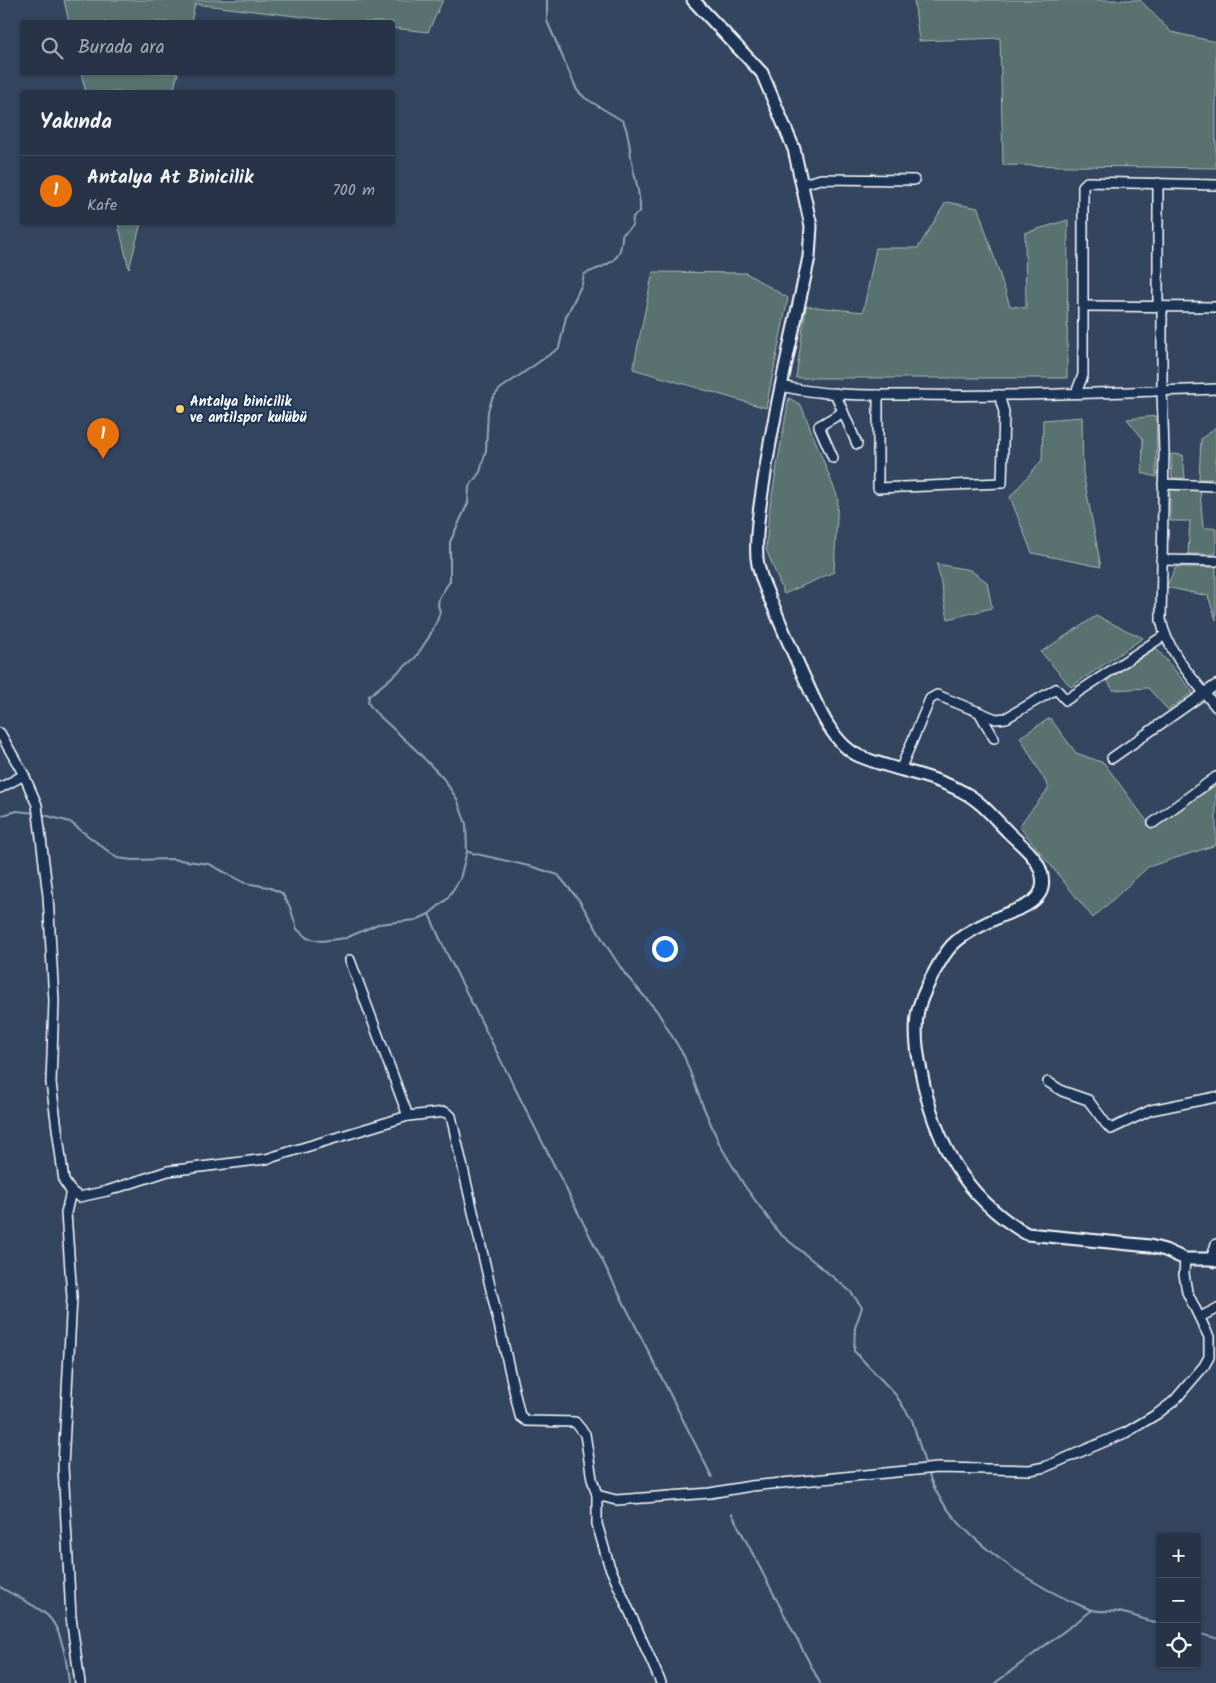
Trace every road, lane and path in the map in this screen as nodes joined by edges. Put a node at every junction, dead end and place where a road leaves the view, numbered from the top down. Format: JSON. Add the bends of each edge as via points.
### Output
{"nodes":[{"id":1,"x":693,"y":0,"type":"edge"},
{"id":2,"x":914,"y":180,"type":"dead end"},
{"id":3,"x":802,"y":184,"type":"junction"},
{"id":4,"x":1158,"y":184,"type":"junction"},
{"id":5,"x":1216,"y":185,"type":"edge"},
{"id":6,"x":1083,"y":306,"type":"junction"},
{"id":7,"x":1160,"y":306,"type":"junction"},
{"id":8,"x":1216,"y":306,"type":"edge"},
{"id":9,"x":781,"y":386,"type":"junction"},
{"id":10,"x":1216,"y":389,"type":"edge"},
{"id":11,"x":1162,"y":391,"type":"junction"},
{"id":12,"x":835,"y":393,"type":"junction"},
{"id":13,"x":1076,"y":393,"type":"junction"},
{"id":14,"x":878,"y":395,"type":"junction"},
{"id":15,"x":999,"y":395,"type":"junction"},
{"id":16,"x":844,"y":412,"type":"junction"},
{"id":17,"x":857,"y":444,"type":"dead end"},
{"id":18,"x":833,"y":458,"type":"dead end"},
{"id":19,"x":1163,"y":484,"type":"junction"},
{"id":20,"x":1216,"y":486,"type":"edge"},
{"id":21,"x":1161,"y":560,"type":"junction"},
{"id":22,"x":1216,"y":561,"type":"edge"},
{"id":23,"x":1165,"y":635,"type":"junction"},
{"id":24,"x":1216,"y":685,"type":"edge"},
{"id":25,"x":1205,"y":693,"type":"junction"},
{"id":26,"x":1216,"y":707,"type":"edge"},
{"id":27,"x":978,"y":712,"type":"junction"},
{"id":28,"x":0,"y":733,"type":"edge"},
{"id":29,"x":994,"y":738,"type":"dead end"},
{"id":30,"x":1112,"y":758,"type":"dead end"},
{"id":31,"x":900,"y":770,"type":"junction"},
{"id":32,"x":24,"y":775,"type":"junction"},
{"id":33,"x":1216,"y":777,"type":"edge"},
{"id":34,"x":0,"y":788,"type":"edge"},
{"id":35,"x":1153,"y":823,"type":"dead end"},
{"id":36,"x":350,"y":960,"type":"dead end"},
{"id":37,"x":1048,"y":1082,"type":"dead end"},
{"id":38,"x":1216,"y":1097,"type":"edge"},
{"id":39,"x":408,"y":1116,"type":"junction"},
{"id":40,"x":71,"y":1191,"type":"junction"},
{"id":41,"x":1216,"y":1244,"type":"edge"},
{"id":42,"x":1186,"y":1259,"type":"junction"},
{"id":43,"x":1214,"y":1260,"type":"edge"},
{"id":44,"x":1216,"y":1309,"type":"edge"},
{"id":45,"x":1200,"y":1317,"type":"junction"},
{"id":46,"x":1213,"y":1358,"type":"edge"},
{"id":47,"x":597,"y":1495,"type":"junction"},
{"id":48,"x":80,"y":1683,"type":"edge"},
{"id":49,"x":661,"y":1683,"type":"edge"}],
"edges":[{"from":1,"to":3,"type":"street","via":[[762,73],[794,149]]},
{"from":2,"to":3,"type":"street","via":[[821,179]]},
{"from":3,"to":9,"type":"street","via":[[811,226],[809,257]]},
{"from":4,"to":5,"type":"street"},
{"from":4,"to":6,"type":"street","via":[[1087,182],[1083,186]]},
{"from":4,"to":7,"type":"street"},
{"from":6,"to":7,"type":"street"},
{"from":6,"to":13,"type":"street","via":[[1082,375]]},
{"from":7,"to":8,"type":"street"},
{"from":7,"to":11,"type":"street"},
{"from":9,"to":12,"type":"street","via":[[799,391]]},
{"from":9,"to":31,"type":"street","via":[[758,525],[758,558],[763,580],[832,733],[849,751]]},
{"from":10,"to":11,"type":"street"},
{"from":11,"to":13,"type":"street"},
{"from":11,"to":19,"type":"street"},
{"from":12,"to":14,"type":"street"},
{"from":12,"to":16,"type":"street"},
{"from":13,"to":15,"type":"street"},
{"from":14,"to":15,"type":"street"},
{"from":14,"to":15,"type":"street","via":[[878,488],[1002,483],[1004,412]]},
{"from":16,"to":17,"type":"street"},
{"from":16,"to":18,"type":"street","via":[[819,426]]},
{"from":19,"to":20,"type":"street"},
{"from":19,"to":21,"type":"street"},
{"from":21,"to":22,"type":"street"},
{"from":21,"to":23,"type":"street","via":[[1161,620]]},
{"from":23,"to":25,"type":"street","via":[[1173,652]]},
{"from":23,"to":27,"type":"street","via":[[1066,700],[1056,689],[1006,718]]},
{"from":24,"to":25,"type":"street"},
{"from":25,"to":26,"type":"street"},
{"from":25,"to":30,"type":"street"},
{"from":27,"to":29,"type":"street"},
{"from":27,"to":31,"type":"street","via":[[937,695],[930,699]]},
{"from":28,"to":32,"type":"street"},
{"from":31,"to":42,"type":"street","via":[[936,780],[977,801],[1032,856],[1043,881],[1040,894],[1028,904],[957,940],[925,990],[918,1010],[918,1056],[926,1098],[950,1159],[990,1208],[1027,1234],[1150,1246]]},
{"from":32,"to":34,"type":"street"},
{"from":32,"to":40,"type":"street","via":[[36,805],[48,896],[54,1002],[51,1083],[64,1181]]},
{"from":33,"to":35,"type":"street"},
{"from":36,"to":39,"type":"street"},
{"from":37,"to":38,"type":"street","via":[[1088,1100],[1111,1129],[1151,1110]]},
{"from":39,"to":40,"type":"street","via":[[266,1158],[168,1171],[79,1197]]},
{"from":39,"to":47,"type":"street","via":[[444,1112],[451,1116],[520,1416],[527,1421],[575,1422],[585,1434]]},
{"from":40,"to":48,"type":"street","via":[[66,1213],[72,1297],[64,1466],[71,1617]]},
{"from":41,"to":43,"type":"street"},
{"from":42,"to":43,"type":"street"},
{"from":42,"to":45,"type":"street","via":[[1187,1292]]},
{"from":44,"to":45,"type":"street"},
{"from":45,"to":46,"type":"street","via":[[1209,1337]]},
{"from":46,"to":47,"type":"street","via":[[1157,1414],[1127,1432],[1045,1467],[1030,1470],[937,1468],[616,1500]]},
{"from":47,"to":49,"type":"street","via":[[597,1524],[609,1565]]}]}
